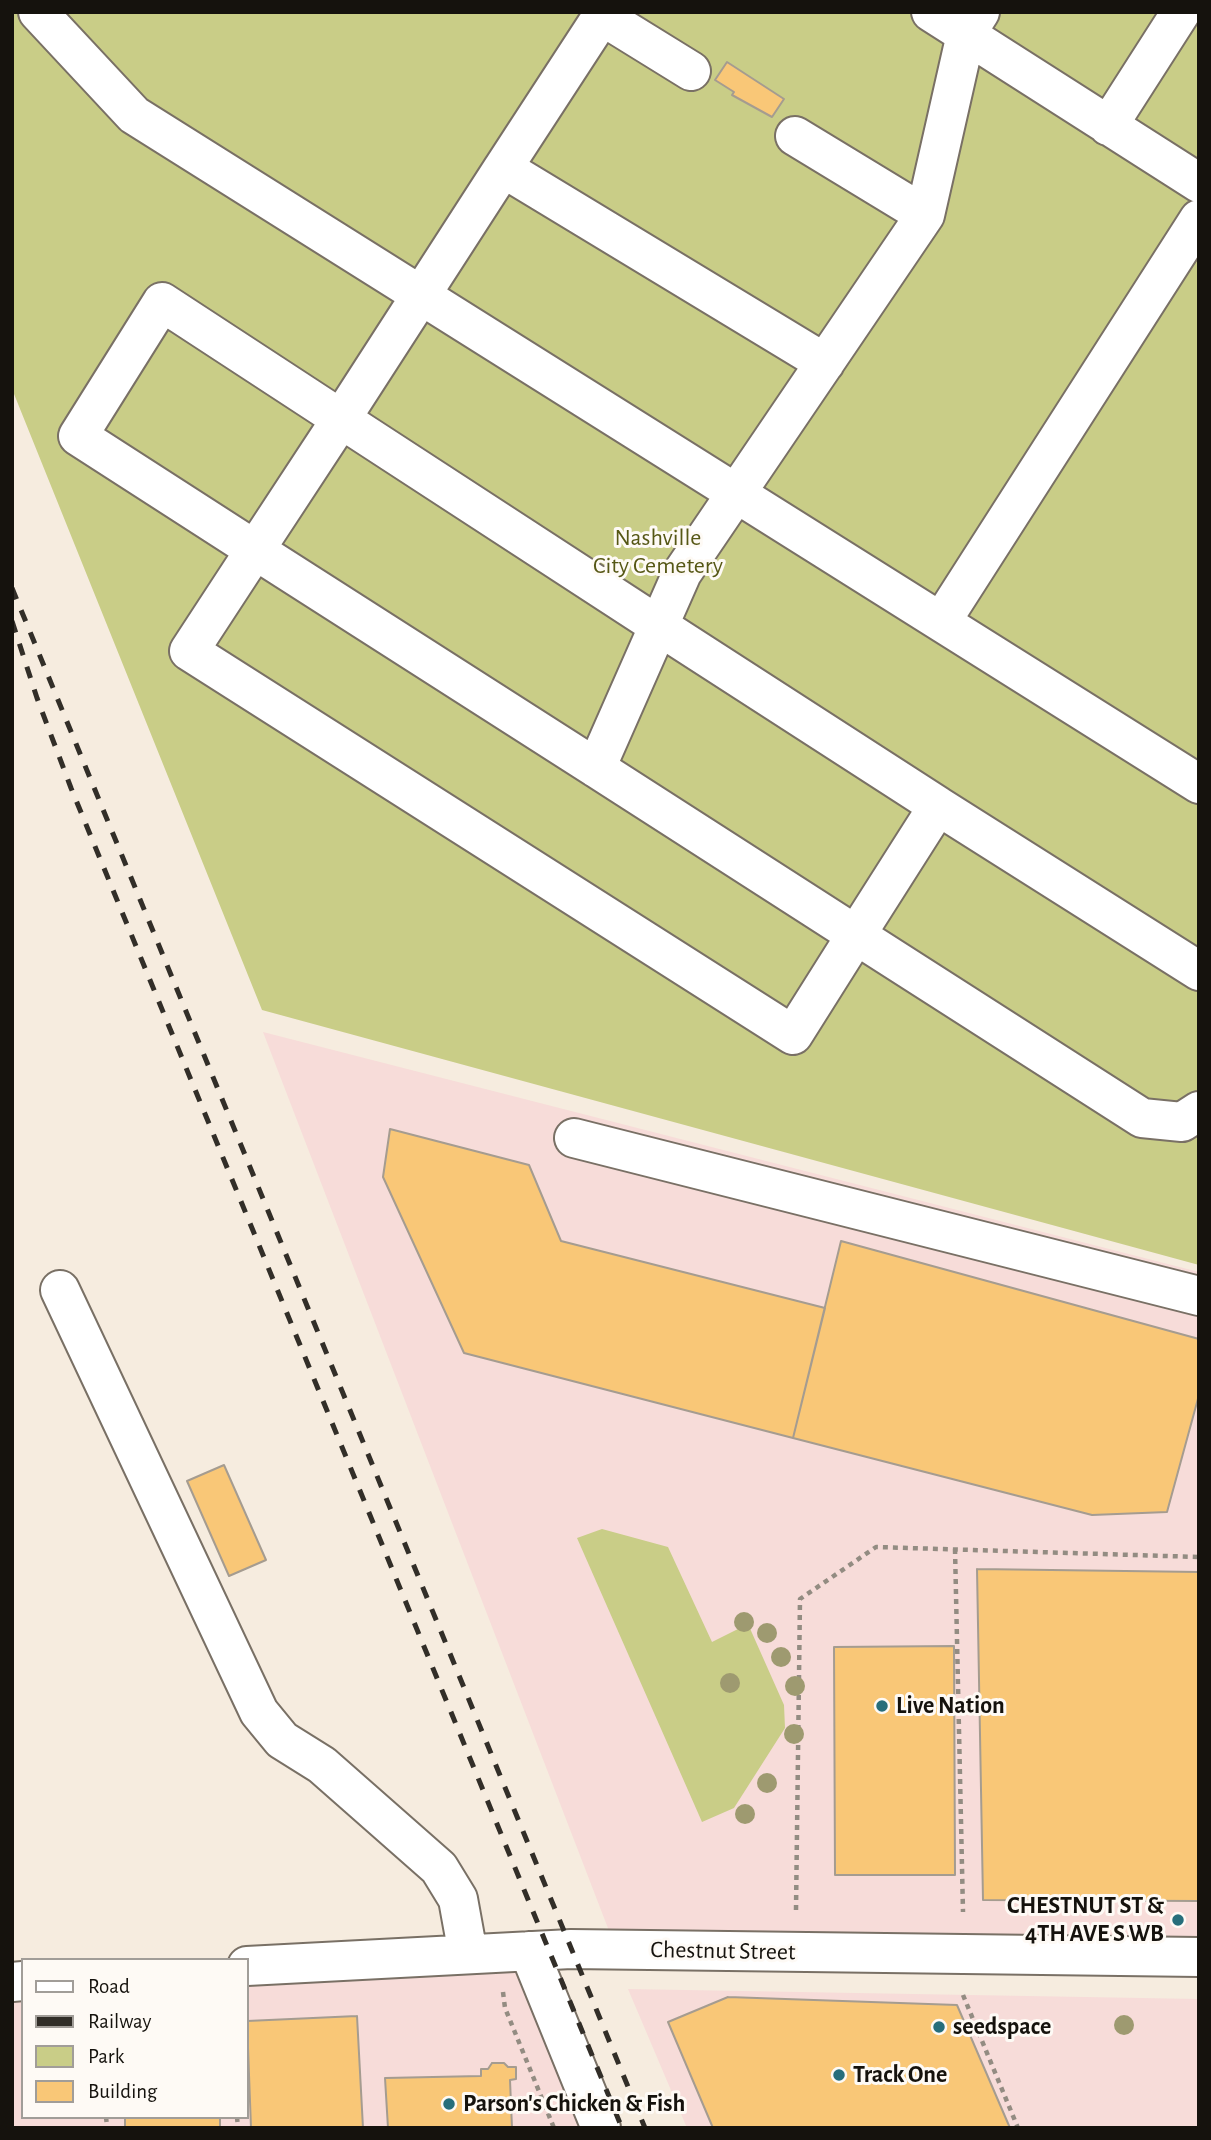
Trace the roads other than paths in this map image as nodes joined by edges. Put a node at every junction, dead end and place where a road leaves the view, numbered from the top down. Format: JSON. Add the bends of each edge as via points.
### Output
{"nodes":[{"id":1,"x":38,"y":12,"type":"edge"},
{"id":2,"x":931,"y":12,"type":"edge"},
{"id":3,"x":1181,"y":12,"type":"edge"},
{"id":4,"x":603,"y":14,"type":"edge"},
{"id":5,"x":973,"y":23,"type":"edge"},
{"id":6,"x":691,"y":71,"type":"dead end"},
{"id":7,"x":1108,"y":126,"type":"junction"},
{"id":8,"x":795,"y":136,"type":"dead end"},
{"id":9,"x":503,"y":168,"type":"junction"},
{"id":10,"x":1199,"y":183,"type":"edge"},
{"id":11,"x":925,"y":215,"type":"junction"},
{"id":12,"x":1199,"y":219,"type":"edge"},
{"id":13,"x":420,"y":296,"type":"junction"},
{"id":14,"x":825,"y":363,"type":"junction"},
{"id":15,"x":341,"y":419,"type":"junction"},
{"id":16,"x":736,"y":494,"type":"junction"},
{"id":17,"x":255,"y":550,"type":"junction"},
{"id":18,"x":941,"y":622,"type":"junction"},
{"id":19,"x":659,"y":626,"type":"junction"},
{"id":20,"x":596,"y":768,"type":"junction"},
{"id":21,"x":1199,"y":784,"type":"edge"},
{"id":22,"x":938,"y":806,"type":"junction"},
{"id":23,"x":856,"y":935,"type":"junction"},
{"id":24,"x":1199,"y":971,"type":"edge"},
{"id":25,"x":1199,"y":1111,"type":"edge"},
{"id":26,"x":574,"y":1138,"type":"dead end"},
{"id":27,"x":60,"y":1290,"type":"dead end"},
{"id":28,"x":1199,"y":1296,"type":"edge"},
{"id":29,"x":529,"y":1951,"type":"junction"},
{"id":30,"x":468,"y":1954,"type":"junction"},
{"id":31,"x":1199,"y":1957,"type":"edge"},
{"id":32,"x":248,"y":1966,"type":"edge"},
{"id":33,"x":601,"y":2128,"type":"edge"}],
"edges":[{"from":1,"to":13,"type":"street","via":[[134,116]]},
{"from":2,"to":5,"type":"street"},
{"from":3,"to":7,"type":"street"},
{"from":4,"to":6,"type":"street"},
{"from":4,"to":9,"type":"street"},
{"from":5,"to":7,"type":"street"},
{"from":5,"to":11,"type":"street"},
{"from":7,"to":10,"type":"street"},
{"from":8,"to":11,"type":"street"},
{"from":9,"to":13,"type":"street"},
{"from":9,"to":14,"type":"street"},
{"from":11,"to":14,"type":"street"},
{"from":12,"to":18,"type":"street"},
{"from":13,"to":15,"type":"street"},
{"from":13,"to":16,"type":"street"},
{"from":14,"to":16,"type":"street"},
{"from":15,"to":17,"type":"street"},
{"from":15,"to":17,"type":"street","via":[[162,302],[78,436]]},
{"from":15,"to":19,"type":"street"},
{"from":16,"to":18,"type":"street"},
{"from":16,"to":19,"type":"street","via":[[682,573]]},
{"from":17,"to":20,"type":"street"},
{"from":17,"to":23,"type":"street","via":[[189,651],[793,1035]]},
{"from":18,"to":21,"type":"street"},
{"from":19,"to":20,"type":"street"},
{"from":19,"to":22,"type":"street"},
{"from":20,"to":23,"type":"street"},
{"from":22,"to":23,"type":"street"},
{"from":22,"to":24,"type":"street"},
{"from":23,"to":25,"type":"street","via":[[1142,1118],[1182,1122]]},
{"from":26,"to":28,"type":"street"},
{"from":27,"to":30,"type":"street","via":[[259,1712],[282,1740],[322,1765],[439,1868],[458,1899]]},
{"from":29,"to":30,"type":"street","name":"Chestnut Street"},
{"from":29,"to":31,"type":"street","name":"Chestnut Street"},
{"from":29,"to":33,"type":"street"},
{"from":30,"to":32,"type":"street","name":"Chestnut Street"}]}
